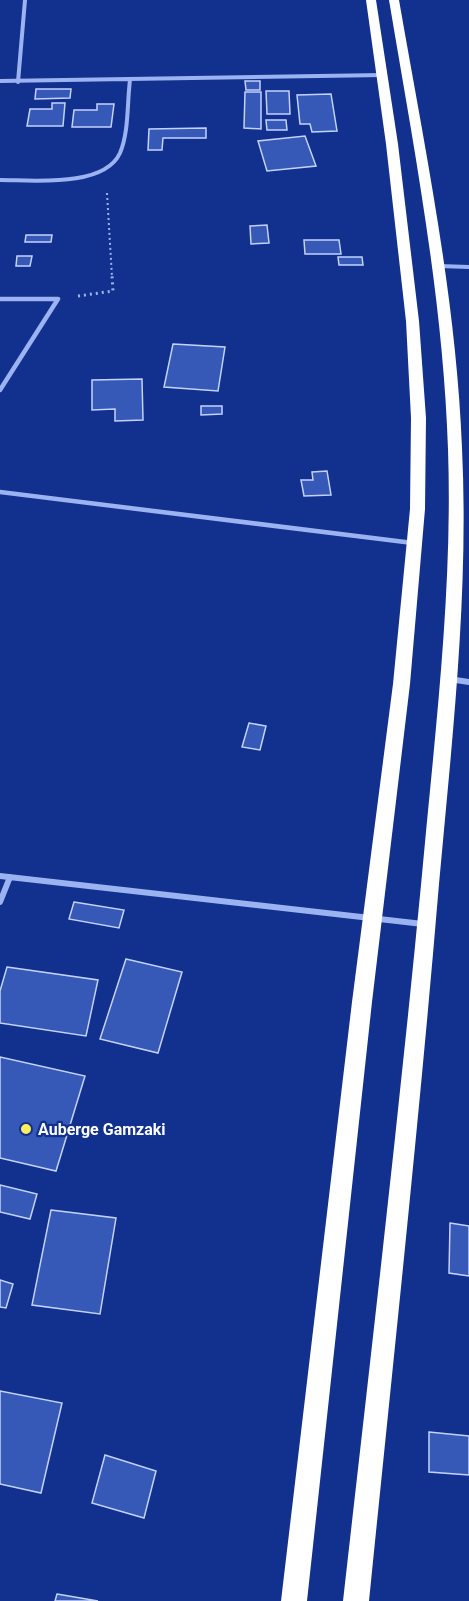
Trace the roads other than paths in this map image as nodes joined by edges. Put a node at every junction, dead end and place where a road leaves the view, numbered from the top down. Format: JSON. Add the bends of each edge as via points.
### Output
{"nodes":[{"id":1,"x":25,"y":0,"type":"edge"},
{"id":2,"x":371,"y":0,"type":"edge"},
{"id":3,"x":394,"y":0,"type":"edge"},
{"id":4,"x":384,"y":75,"type":"junction"},
{"id":5,"x":130,"y":80,"type":"junction"},
{"id":6,"x":0,"y":81,"type":"edge"},
{"id":7,"x":18,"y":82,"type":"junction"},
{"id":8,"x":0,"y":180,"type":"edge"},
{"id":9,"x":439,"y":266,"type":"junction"},
{"id":10,"x":469,"y":267,"type":"edge"},
{"id":11,"x":0,"y":299,"type":"edge"},
{"id":12,"x":0,"y":390,"type":"edge"},
{"id":13,"x":0,"y":492,"type":"edge"},
{"id":14,"x":415,"y":543,"type":"junction"},
{"id":15,"x":448,"y":679,"type":"junction"},
{"id":16,"x":469,"y":682,"type":"edge"},
{"id":17,"x":0,"y":876,"type":"edge"},
{"id":18,"x":10,"y":877,"type":"junction"},
{"id":19,"x":0,"y":902,"type":"edge"},
{"id":20,"x":372,"y":918,"type":"junction"},
{"id":21,"x":427,"y":924,"type":"junction"},
{"id":22,"x":294,"y":1601,"type":"edge"},
{"id":23,"x":356,"y":1601,"type":"edge"}],
"edges":[{"from":1,"to":7,"type":"street"},
{"from":2,"to":4,"type":"highway"},
{"from":3,"to":9,"type":"highway"},
{"from":4,"to":5,"type":"street"},
{"from":4,"to":14,"type":"highway","via":[[413,341],[419,448]]},
{"from":5,"to":7,"type":"street"},
{"from":5,"to":8,"type":"street","via":[[120,155],[106,171],[81,178]]},
{"from":6,"to":7,"type":"street"},
{"from":9,"to":10,"type":"street"},
{"from":9,"to":15,"type":"highway","via":[[455,448]]},
{"from":11,"to":12,"type":"street","via":[[58,298]]},
{"from":13,"to":14,"type":"street"},
{"from":14,"to":20,"type":"highway"},
{"from":15,"to":16,"type":"street"},
{"from":15,"to":21,"type":"highway"},
{"from":17,"to":18,"type":"street"},
{"from":18,"to":19,"type":"street"},
{"from":18,"to":20,"type":"street"},
{"from":20,"to":21,"type":"street"},
{"from":20,"to":22,"type":"highway"},
{"from":21,"to":23,"type":"highway"}]}
